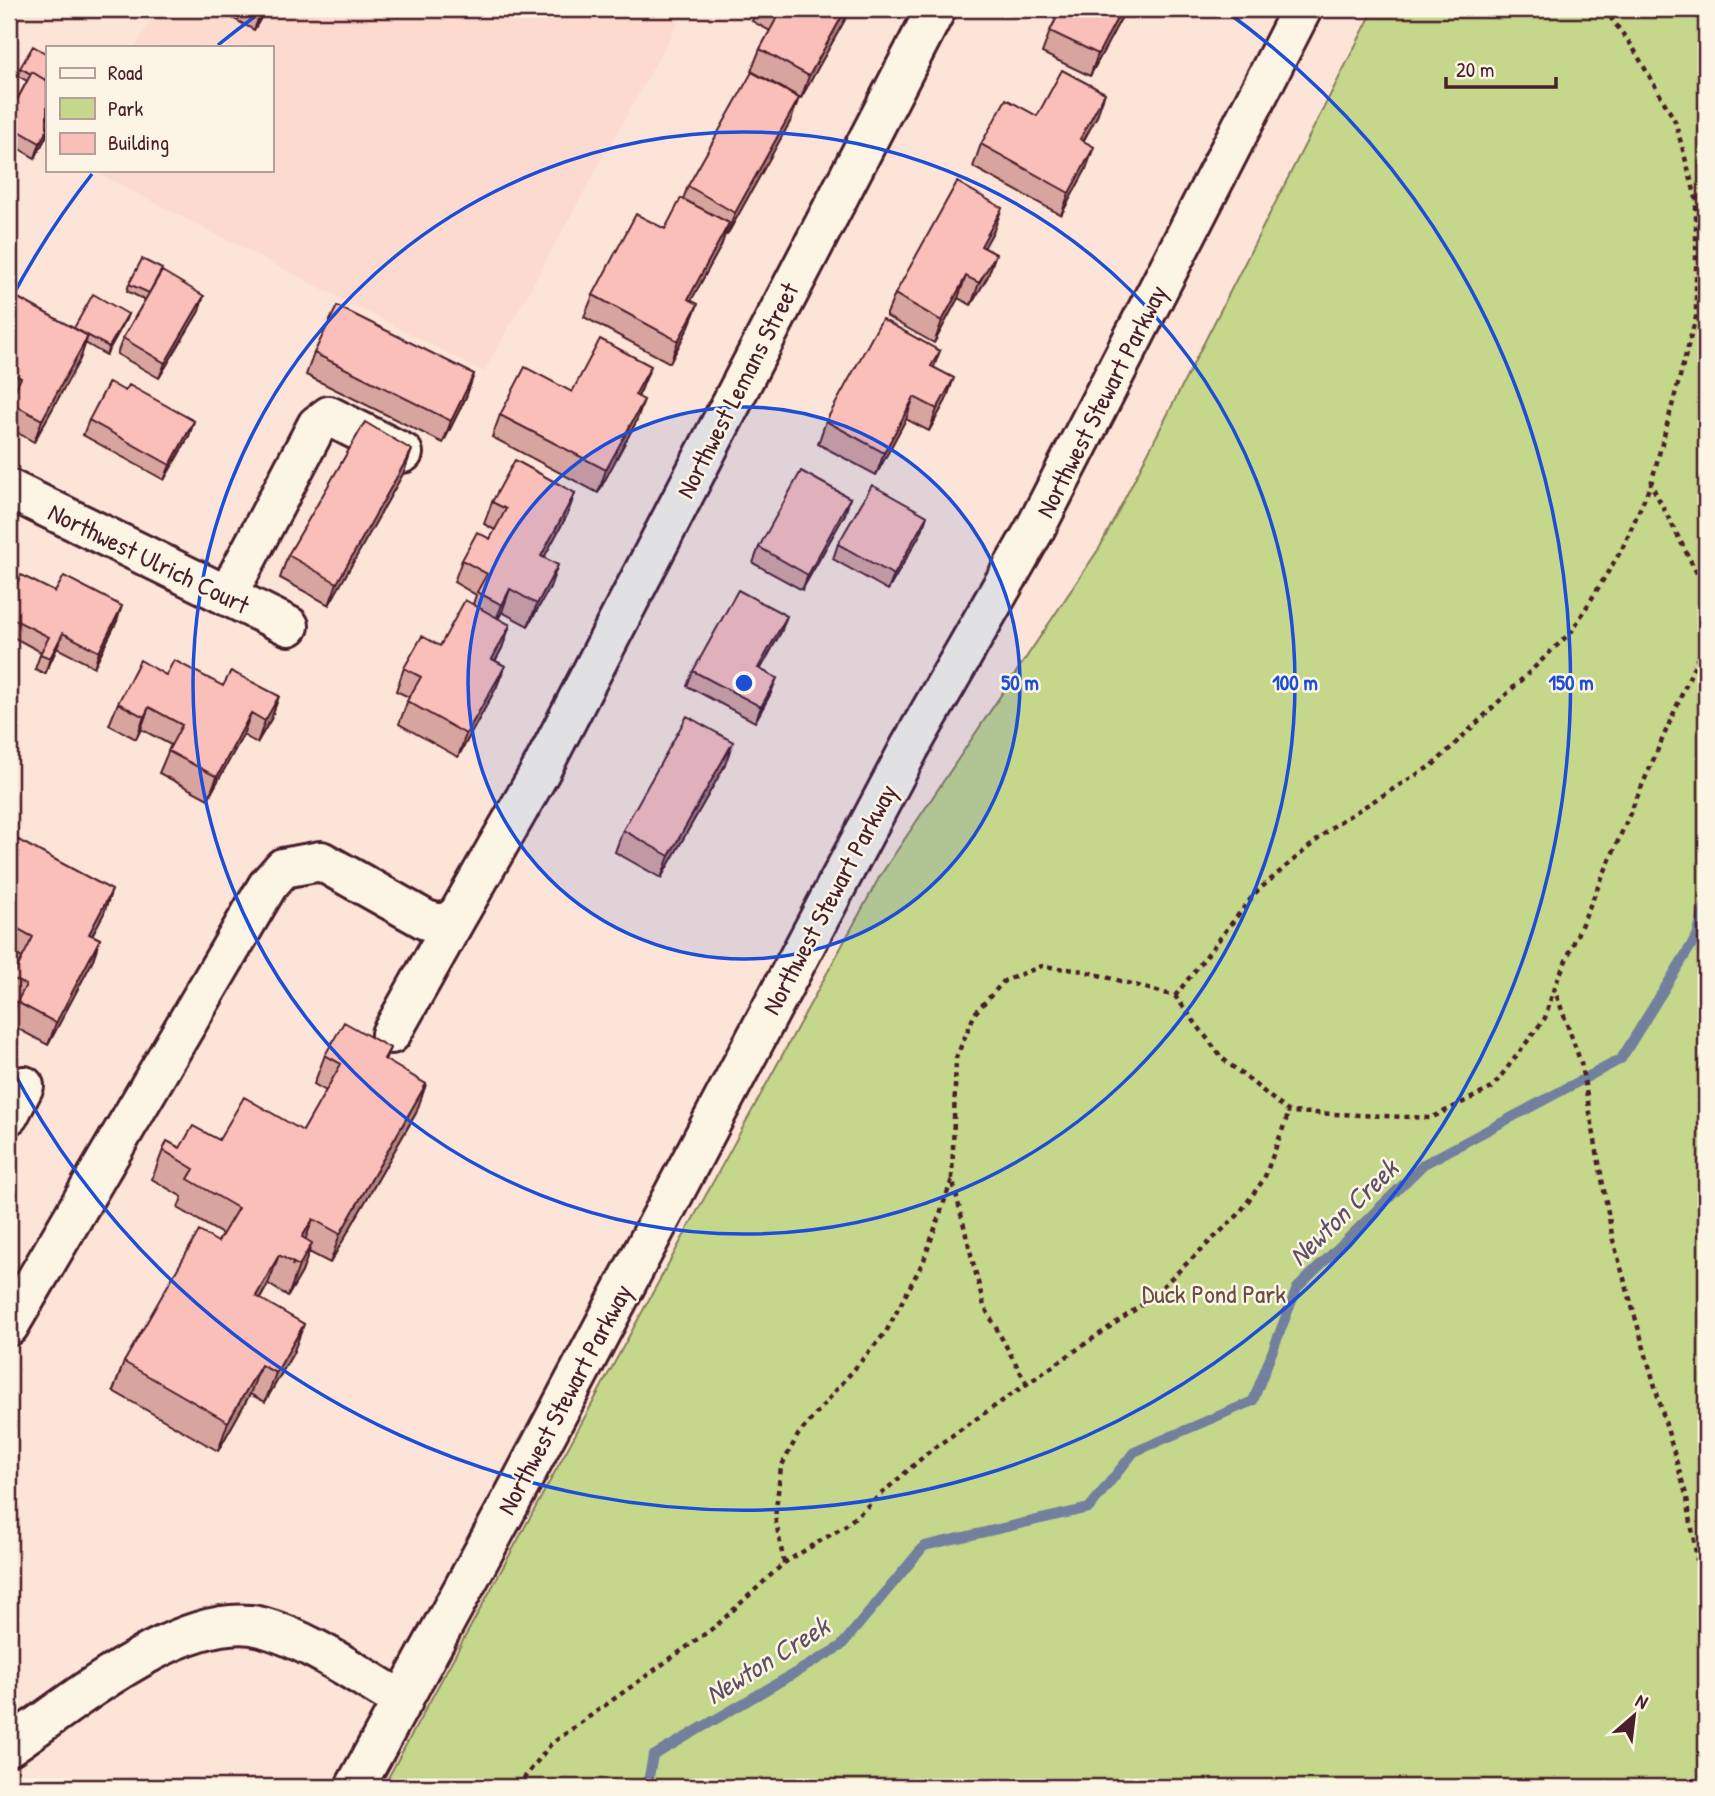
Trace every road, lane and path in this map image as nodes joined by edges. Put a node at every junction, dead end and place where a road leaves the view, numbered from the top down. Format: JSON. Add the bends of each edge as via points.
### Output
{"nodes":[{"id":1,"x":936,"y":9,"type":"edge"},
{"id":2,"x":1302,"y":9,"type":"edge"},
{"id":3,"x":1604,"y":9,"type":"edge"},
{"id":4,"x":403,"y":453,"type":"edge"},
{"id":5,"x":1651,"y":484,"type":"junction"},
{"id":6,"x":9,"y":489,"type":"edge"},
{"id":7,"x":227,"y":596,"type":"junction"},
{"id":8,"x":289,"y":626,"type":"dead end"},
{"id":9,"x":458,"y":915,"type":"junction"},
{"id":10,"x":1554,"y":988,"type":"junction"},
{"id":11,"x":1175,"y":996,"type":"junction"},
{"id":12,"x":391,"y":1034,"type":"dead end"},
{"id":13,"x":1289,"y":1112,"type":"junction"},
{"id":14,"x":953,"y":1178,"type":"junction"},
{"id":15,"x":9,"y":1326,"type":"edge"},
{"id":16,"x":1027,"y":1384,"type":"junction"},
{"id":17,"x":784,"y":1563,"type":"junction"},
{"id":18,"x":1706,"y":1586,"type":"edge"},
{"id":19,"x":403,"y":1701,"type":"junction"},
{"id":20,"x":9,"y":1746,"type":"edge"},
{"id":21,"x":355,"y":1787,"type":"edge"},
{"id":22,"x":517,"y":1787,"type":"edge"}],
"edges":[{"from":1,"to":9,"type":"street","name":"Northwest Lemans Street","via":[[540,772]]},
{"from":2,"to":19,"type":"street","name":"Northwest Stewart Parkway","via":[[1035,529],[910,747]]},
{"from":3,"to":5,"type":"path","via":[[1632,46],[1675,121],[1696,198],[1696,317]]},
{"from":4,"to":7,"type":"street","via":[[329,416],[317,425]]},
{"from":5,"to":10,"type":"path","via":[[1702,583],[1702,648]]},
{"from":5,"to":11,"type":"path","via":[[1622,550],[1572,631],[1434,764],[1336,824],[1256,891]]},
{"from":6,"to":7,"type":"street","name":"Northwest Ulrich Court"},
{"from":7,"to":8,"type":"street","name":"Northwest Ulrich Court"},
{"from":9,"to":12,"type":"street","name":"Northwest Lemans Street"},
{"from":9,"to":15,"type":"street","via":[[444,925],[426,920],[321,861],[283,868],[268,885]]},
{"from":10,"to":13,"type":"path","via":[[1545,1017],[1492,1088],[1431,1118]]},
{"from":10,"to":18,"type":"path","via":[[1581,1063],[1613,1240],[1687,1498],[1699,1572]]},
{"from":11,"to":13,"type":"path","via":[[1222,1058]]},
{"from":11,"to":14,"type":"path","via":[[1084,971],[1042,966],[1004,981],[975,1013],[956,1058]]},
{"from":13,"to":16,"type":"path","via":[[1264,1179],[1238,1214],[1146,1302]]},
{"from":14,"to":16,"type":"path","via":[[984,1306]]},
{"from":14,"to":17,"type":"path","via":[[925,1260],[886,1332],[798,1435],[781,1468],[775,1517]]},
{"from":16,"to":17,"type":"path","via":[[931,1450],[845,1527]]},
{"from":17,"to":22,"type":"path","via":[[716,1626],[551,1744]]},
{"from":19,"to":20,"type":"street","via":[[288,1636],[259,1626],[232,1625],[194,1631],[156,1648]]},
{"from":19,"to":21,"type":"street","name":"Northwest Stewart Parkway"}]}
